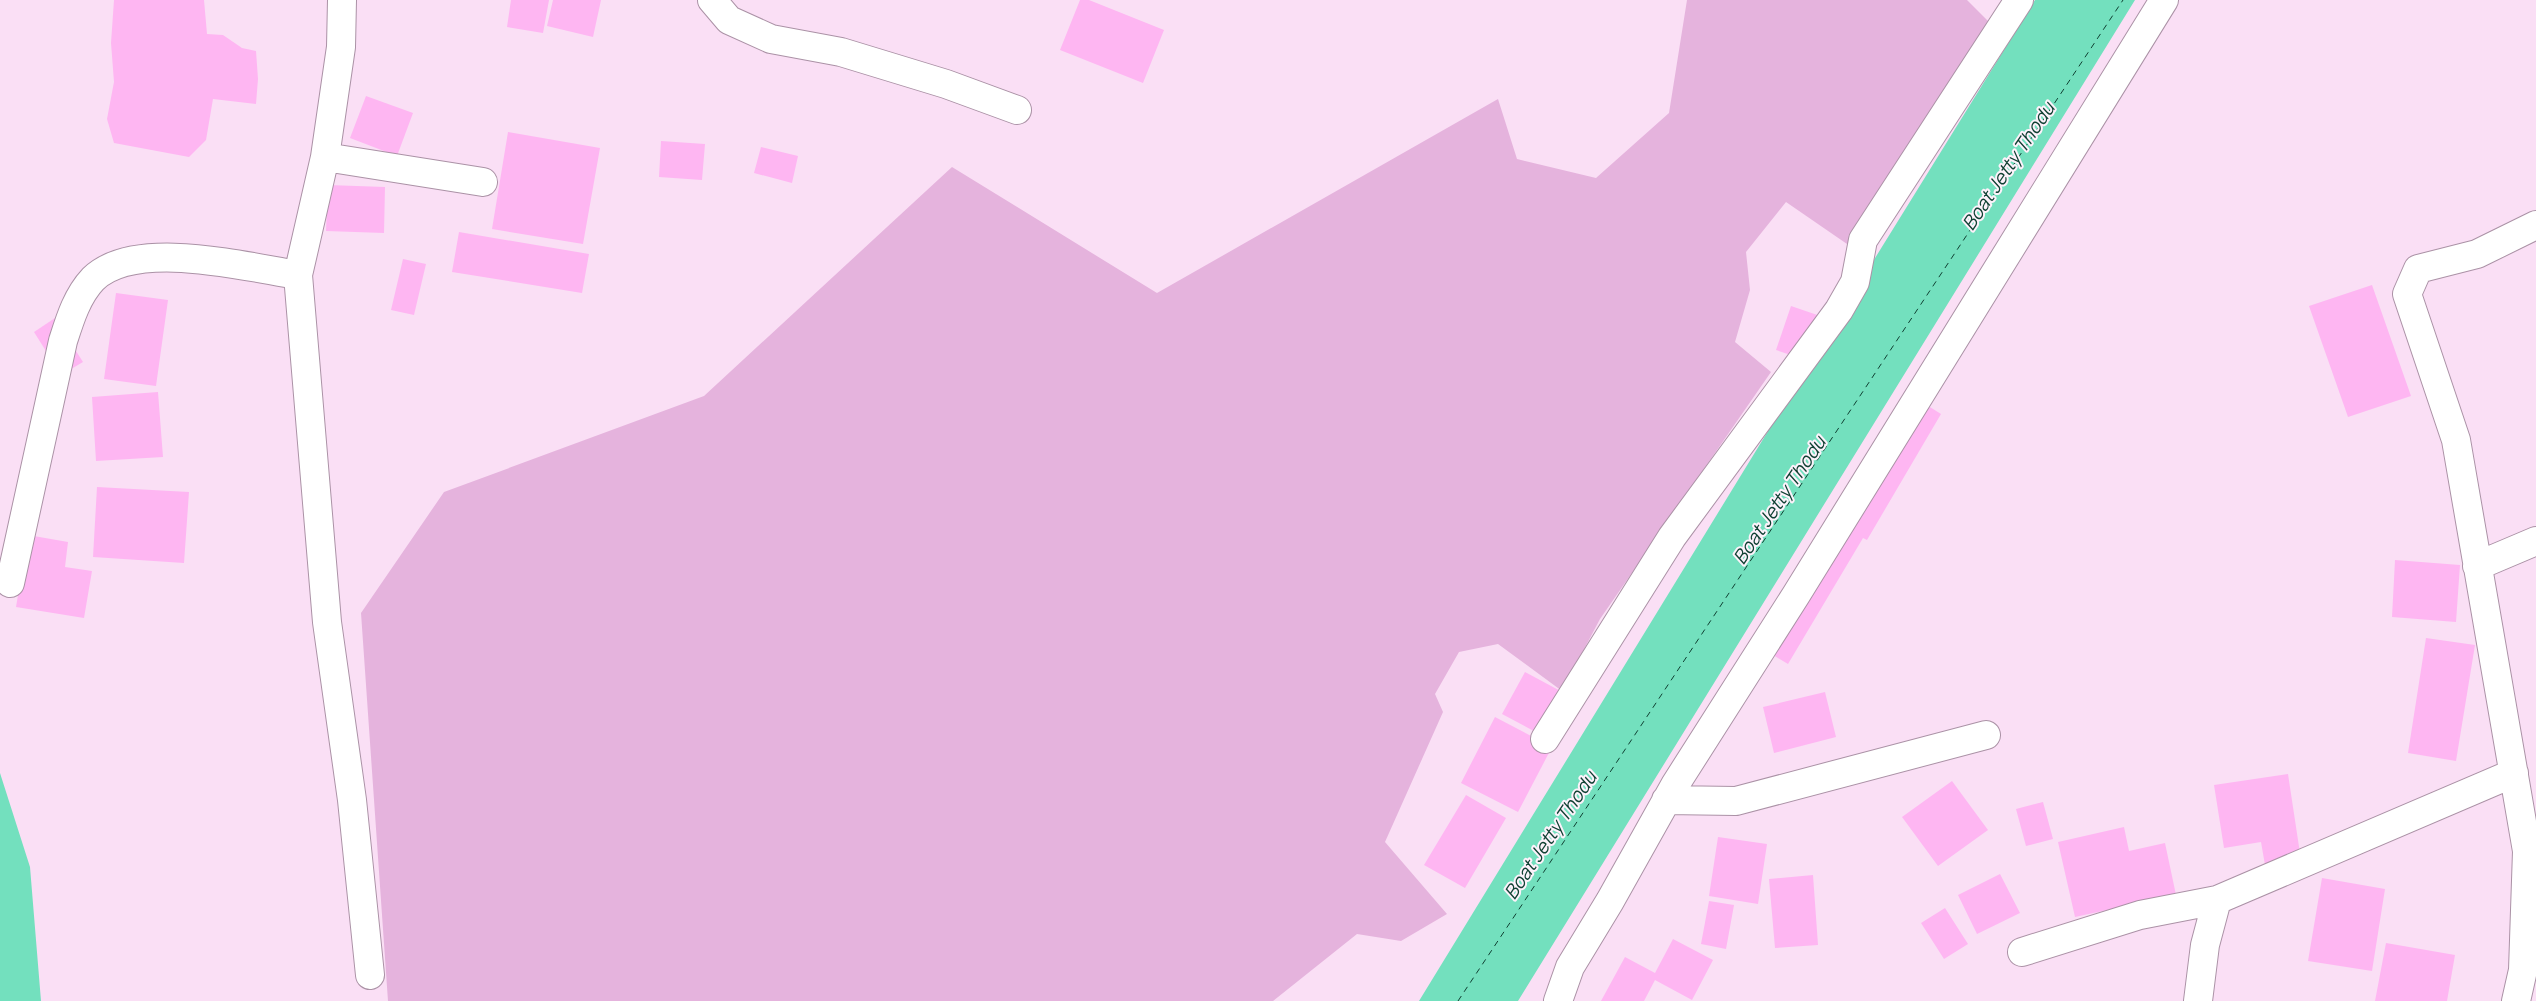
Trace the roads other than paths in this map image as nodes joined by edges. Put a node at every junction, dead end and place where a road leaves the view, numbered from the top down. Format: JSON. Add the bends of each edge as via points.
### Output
{"nodes":[{"id":1,"x":342,"y":0,"type":"edge"},
{"id":2,"x":712,"y":0,"type":"edge"},
{"id":3,"x":2019,"y":0,"type":"edge"},
{"id":4,"x":2164,"y":0,"type":"edge"},
{"id":5,"x":1017,"y":110,"type":"dead end"},
{"id":6,"x":325,"y":157,"type":"junction"},
{"id":7,"x":483,"y":182,"type":"dead end"},
{"id":8,"x":2536,"y":225,"type":"edge"},
{"id":9,"x":298,"y":275,"type":"junction"},
{"id":10,"x":2536,"y":541,"type":"edge"},
{"id":11,"x":2477,"y":566,"type":"junction"},
{"id":12,"x":10,"y":583,"type":"dead end"},
{"id":13,"x":1986,"y":735,"type":"dead end"},
{"id":14,"x":1546,"y":739,"type":"dead end"},
{"id":15,"x":2514,"y":773,"type":"junction"},
{"id":16,"x":1666,"y":800,"type":"junction"},
{"id":17,"x":2217,"y":900,"type":"junction"},
{"id":18,"x":2022,"y":952,"type":"dead end"},
{"id":19,"x":2529,"y":972,"type":"edge"},
{"id":20,"x":370,"y":975,"type":"dead end"},
{"id":21,"x":1558,"y":1001,"type":"edge"},
{"id":22,"x":2198,"y":1001,"type":"edge"},
{"id":23,"x":2516,"y":1001,"type":"edge"}],
"edges":[{"from":1,"to":6,"type":"street","via":[[340,55]]},
{"from":2,"to":5,"type":"street","via":[[729,20],[771,39],[841,52]]},
{"from":3,"to":14,"type":"street","via":[[1863,240],[1855,282],[1839,310],[1672,537]]},
{"from":4,"to":16,"type":"street"},
{"from":6,"to":7,"type":"street"},
{"from":6,"to":9,"type":"street"},
{"from":8,"to":11,"type":"street","via":[[2477,254],[2418,269],[2407,294],[2456,440]]},
{"from":9,"to":12,"type":"street","via":[[187,257],[150,257],[122,263],[94,278],[75,305],[63,341]]},
{"from":9,"to":20,"type":"street","via":[[327,622],[352,800]]},
{"from":10,"to":11,"type":"street"},
{"from":11,"to":15,"type":"street"},
{"from":13,"to":16,"type":"street","via":[[1736,801]]},
{"from":15,"to":17,"type":"street"},
{"from":15,"to":19,"type":"street","via":[[2527,851]]},
{"from":16,"to":21,"type":"street","via":[[1570,966]]},
{"from":17,"to":18,"type":"street","via":[[2140,915]]},
{"from":17,"to":22,"type":"street","via":[[2205,945]]},
{"from":19,"to":23,"type":"street"}]}
